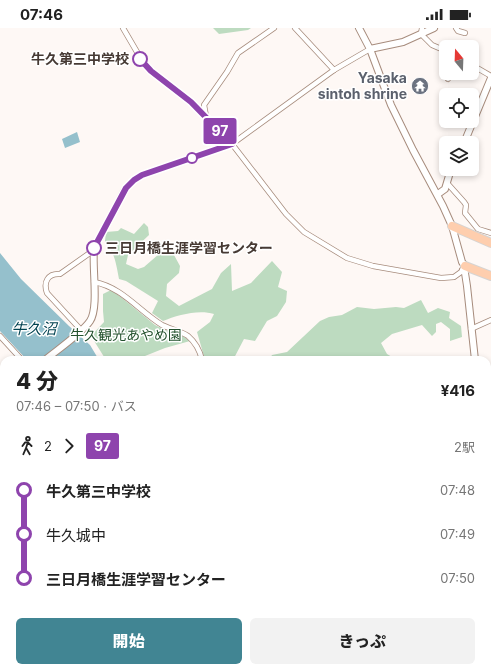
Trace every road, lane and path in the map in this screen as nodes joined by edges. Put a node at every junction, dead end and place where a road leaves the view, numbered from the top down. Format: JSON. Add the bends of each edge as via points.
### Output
{"nodes":[{"id":1,"x":123,"y":28,"type":"edge"},
{"id":2,"x":274,"y":28,"type":"edge"},
{"id":3,"x":295,"y":28,"type":"edge"},
{"id":4,"x":359,"y":28,"type":"edge"},
{"id":5,"x":434,"y":28,"type":"edge"},
{"id":6,"x":456,"y":28,"type":"edge"},
{"id":7,"x":422,"y":31,"type":"edge"},
{"id":8,"x":465,"y":33,"type":"dead end"},
{"id":9,"x":439,"y":48,"type":"edge"},
{"id":10,"x":370,"y":49,"type":"junction"},
{"id":11,"x":479,"y":69,"type":"edge"},
{"id":12,"x":334,"y":70,"type":"junction"},
{"id":13,"x":491,"y":77,"type":"edge"},
{"id":14,"x":206,"y":116,"type":"junction"},
{"id":15,"x":467,"y":136,"type":"edge"},
{"id":16,"x":232,"y":144,"type":"junction"},
{"id":17,"x":449,"y":176,"type":"edge"},
{"id":18,"x":447,"y":183,"type":"junction"},
{"id":19,"x":438,"y":194,"type":"junction"},
{"id":20,"x":452,"y":226,"type":"junction"},
{"id":21,"x":491,"y":233,"type":"edge"},
{"id":22,"x":491,"y":243,"type":"edge"},
{"id":23,"x":94,"y":250,"type":"junction"},
{"id":24,"x":464,"y":268,"type":"junction"},
{"id":25,"x":491,"y":276,"type":"edge"},
{"id":26,"x":94,"y":282,"type":"junction"},
{"id":27,"x":491,"y":320,"type":"edge"},
{"id":28,"x":471,"y":329,"type":"junction"},
{"id":29,"x":80,"y":330,"type":"junction"},
{"id":30,"x":0,"y":336,"type":"edge"},
{"id":31,"x":18,"y":356,"type":"edge"},
{"id":32,"x":50,"y":356,"type":"edge"},
{"id":33,"x":201,"y":356,"type":"edge"},
{"id":34,"x":474,"y":356,"type":"edge"}],
"edges":[{"from":1,"to":14,"type":"street","via":[[144,64]]},
{"from":2,"to":14,"type":"street","via":[[238,53],[228,72],[204,105]]},
{"from":3,"to":12,"type":"street"},
{"from":4,"to":10,"type":"street"},
{"from":5,"to":7,"type":"street"},
{"from":6,"to":8,"type":"street"},
{"from":7,"to":9,"type":"street","via":[[432,45]]},
{"from":7,"to":10,"type":"street","via":[[403,42]]},
{"from":10,"to":12,"type":"street"},
{"from":10,"to":19,"type":"street","via":[[391,105]]},
{"from":11,"to":13,"type":"street"},
{"from":12,"to":16,"type":"street"},
{"from":13,"to":15,"type":"street"},
{"from":14,"to":16,"type":"street"},
{"from":16,"to":23,"type":"street","via":[[134,180],[123,192]]},
{"from":16,"to":24,"type":"street","via":[[286,214],[304,232],[347,258],[373,266],[441,278],[454,277]]},
{"from":17,"to":18,"type":"street"},
{"from":18,"to":19,"type":"street","via":[[445,189]]},
{"from":18,"to":21,"type":"street","via":[[464,202],[466,213],[478,229]]},
{"from":19,"to":20,"type":"street"},
{"from":20,"to":22,"type":"highway"},
{"from":20,"to":24,"type":"street"},
{"from":23,"to":26,"type":"street"},
{"from":23,"to":29,"type":"street","via":[[60,274],[54,274],[46,282],[45,287],[47,294]]},
{"from":24,"to":25,"type":"highway"},
{"from":24,"to":28,"type":"street"},
{"from":26,"to":29,"type":"street","via":[[94,311],[90,321]]},
{"from":26,"to":33,"type":"street","via":[[114,289],[164,326],[187,336],[194,342]]},
{"from":27,"to":28,"type":"street"},
{"from":28,"to":34,"type":"street"},
{"from":29,"to":32,"type":"street"},
{"from":30,"to":31,"type":"street"}]}
